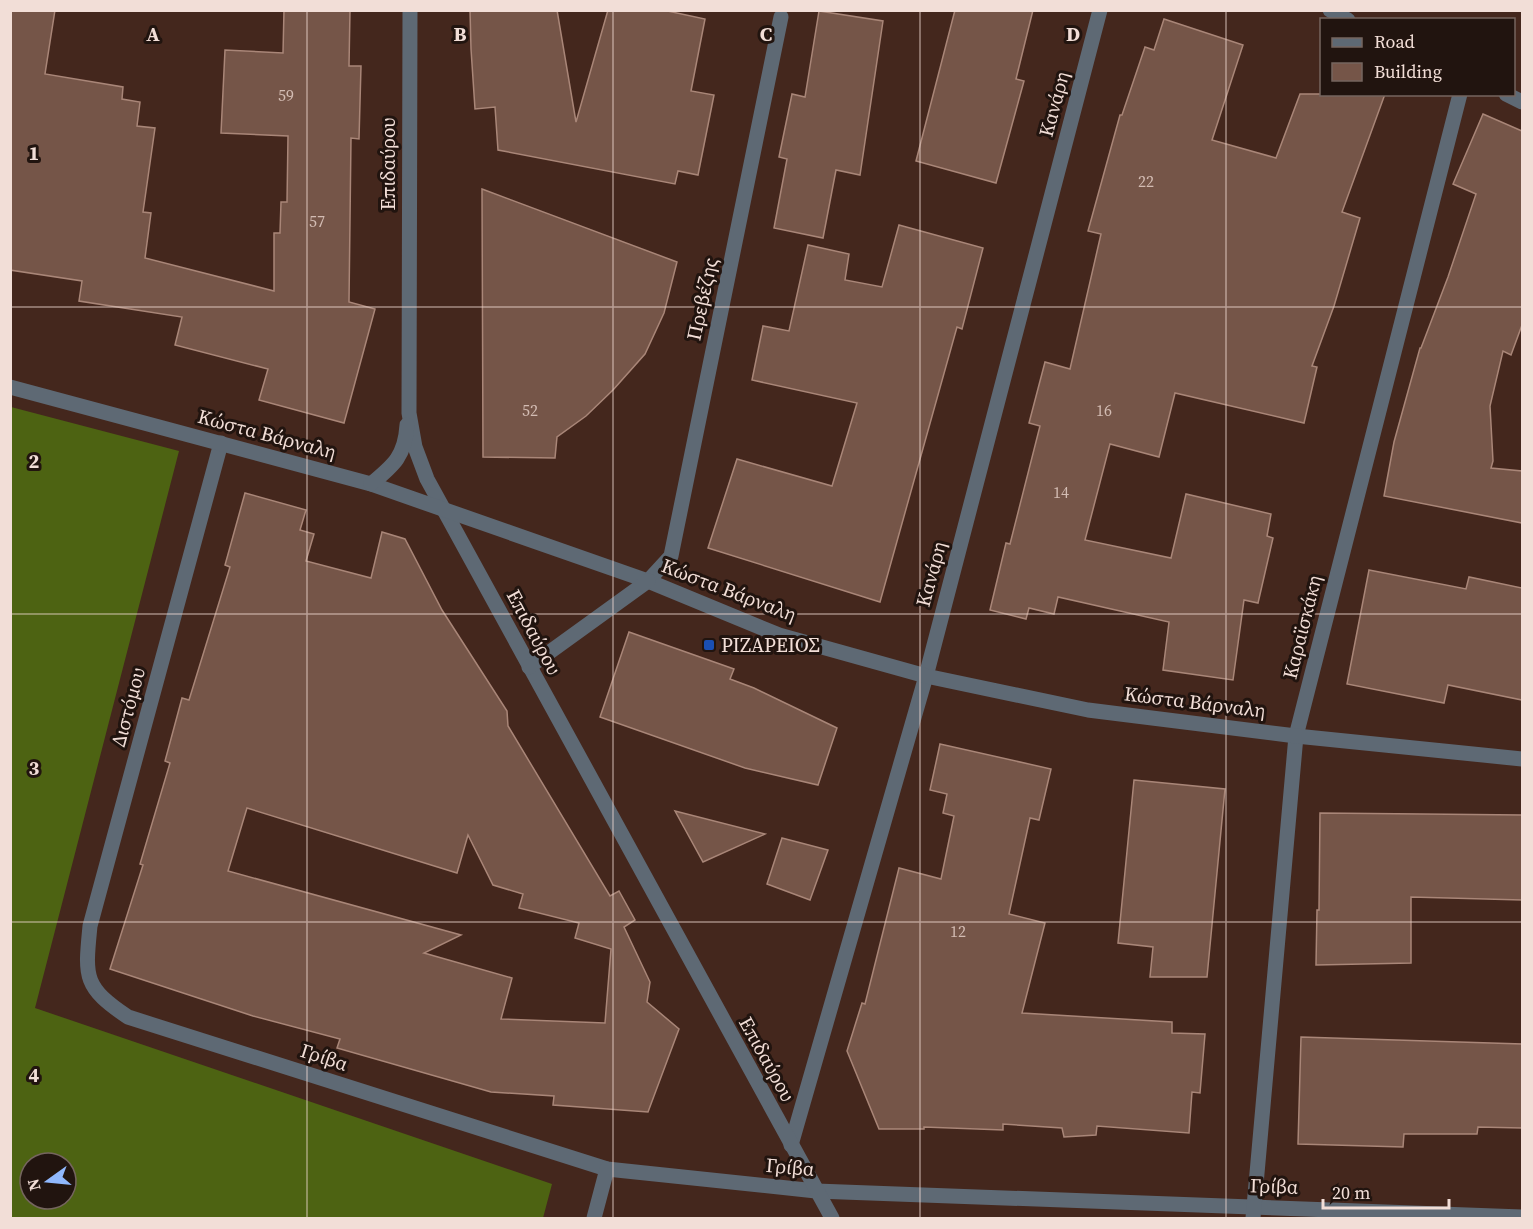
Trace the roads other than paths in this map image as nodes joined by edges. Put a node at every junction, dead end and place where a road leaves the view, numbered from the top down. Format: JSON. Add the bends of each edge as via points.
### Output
{"nodes":[{"id":1,"x":410,"y":10,"type":"edge"},
{"id":2,"x":1100,"y":10,"type":"edge"},
{"id":3,"x":1330,"y":10,"type":"edge"},
{"id":4,"x":781,"y":17,"type":"dead end"},
{"id":5,"x":1344,"y":18,"type":"edge"},
{"id":6,"x":1459,"y":96,"type":"edge"},
{"id":7,"x":10,"y":387,"type":"edge"},
{"id":8,"x":409,"y":413,"type":"junction"},
{"id":9,"x":221,"y":443,"type":"junction"},
{"id":10,"x":371,"y":484,"type":"junction"},
{"id":11,"x":444,"y":510,"type":"junction"},
{"id":12,"x":648,"y":581,"type":"junction"},
{"id":13,"x":529,"y":667,"type":"junction"},
{"id":14,"x":926,"y":676,"type":"junction"},
{"id":15,"x":1296,"y":736,"type":"junction"},
{"id":16,"x":1522,"y":759,"type":"edge"},
{"id":17,"x":90,"y":984,"type":"joint"},
{"id":18,"x":791,"y":1145,"type":"junction"},
{"id":19,"x":607,"y":1168,"type":"junction"},
{"id":20,"x":816,"y":1191,"type":"junction"},
{"id":21,"x":1253,"y":1213,"type":"edge"},
{"id":22,"x":1522,"y":1216,"type":"edge"},
{"id":23,"x":594,"y":1218,"type":"edge"},
{"id":24,"x":832,"y":1218,"type":"edge"}],
"edges":[{"from":1,"to":8,"type":"street","name":"Επιδαύρου"},
{"from":2,"to":14,"type":"street","name":"Κανάρη"},
{"from":3,"to":5,"type":"street"},
{"from":4,"to":12,"type":"street","name":"Πρεβέζης","via":[[671,556]]},
{"from":6,"to":15,"type":"street","name":"Καραϊσκάκη"},
{"from":7,"to":9,"type":"street","name":"Κώστα Βάρναλη"},
{"from":8,"to":10,"type":"street","via":[[406,441],[393,466]]},
{"from":8,"to":11,"type":"street","name":"Επιδαύρου","via":[[415,447]]},
{"from":9,"to":10,"type":"street","name":"Κώστα Βάρναλη"},
{"from":9,"to":17,"type":"street","name":"Διστόμου","via":[[90,926]]},
{"from":10,"to":11,"type":"street","name":"Κώστα Βάρναλη"},
{"from":11,"to":12,"type":"street","name":"Κώστα Βάρναλη"},
{"from":11,"to":13,"type":"street","name":"Επιδαύρου"},
{"from":12,"to":13,"type":"street","name":"Πρεβέζης"},
{"from":12,"to":14,"type":"street","name":"Κώστα Βάρναλη","via":[[779,635]]},
{"from":13,"to":18,"type":"street","name":"Επιδαύρου"},
{"from":14,"to":15,"type":"street","name":"Κώστα Βάρναλη","via":[[1088,710]]},
{"from":14,"to":18,"type":"street","name":"Κανάρη"},
{"from":15,"to":16,"type":"street","name":"Κώστα Βάρναλη"},
{"from":15,"to":21,"type":"street","name":"Καραϊσκάκη"},
{"from":17,"to":19,"type":"street","name":"Γρίβα","via":[[107,1003],[128,1017]]},
{"from":18,"to":20,"type":"street","name":"Επιδαύρου"},
{"from":19,"to":20,"type":"street","name":"Γρίβα"},
{"from":19,"to":23,"type":"street"},
{"from":20,"to":21,"type":"street","name":"Γρίβα"},
{"from":20,"to":24,"type":"street","name":"Επιδαύρου"},
{"from":21,"to":22,"type":"street","name":"Γρίβα"}]}
